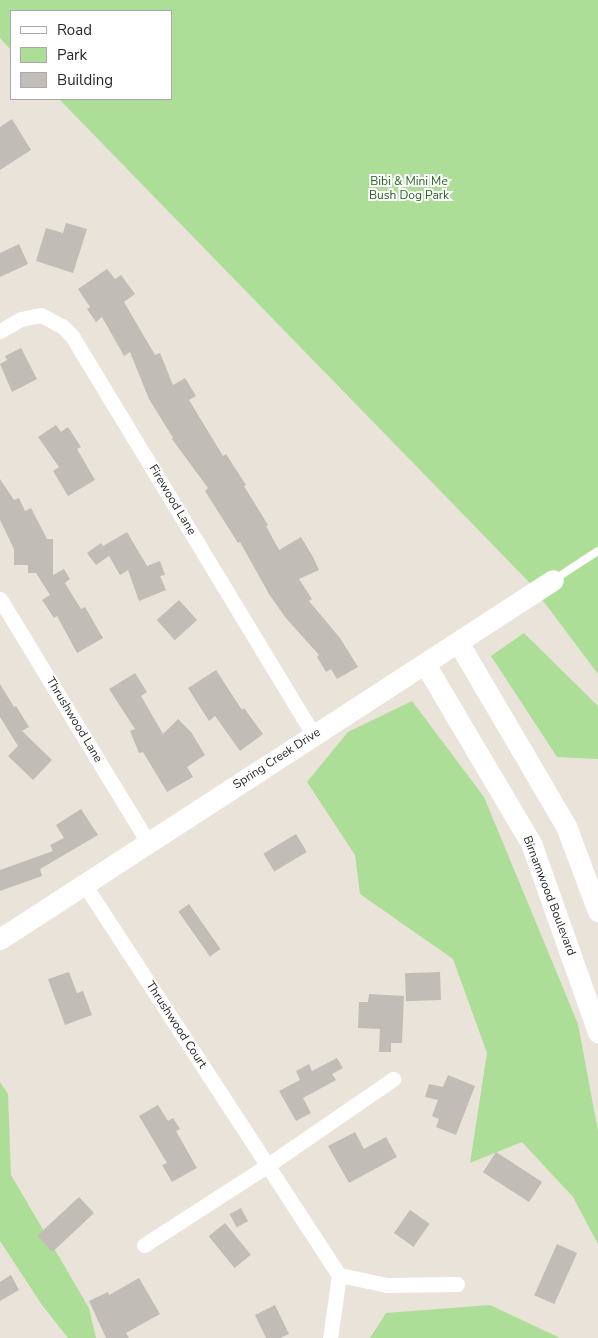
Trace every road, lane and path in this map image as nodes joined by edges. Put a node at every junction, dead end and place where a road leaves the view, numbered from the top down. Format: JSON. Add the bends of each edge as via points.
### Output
{"nodes":[{"id":1,"x":0,"y":331,"type":"edge"},
{"id":2,"x":598,"y":551,"type":"edge"},
{"id":3,"x":553,"y":580,"type":"joint"},
{"id":4,"x":0,"y":599,"type":"edge"},
{"id":5,"x":458,"y":642,"type":"junction"},
{"id":6,"x":425,"y":664,"type":"junction"},
{"id":7,"x":314,"y":735,"type":"junction"},
{"id":8,"x":148,"y":842,"type":"junction"},
{"id":9,"x":84,"y":884,"type":"junction"},
{"id":10,"x":598,"y":911,"type":"edge"},
{"id":11,"x":0,"y":938,"type":"edge"},
{"id":12,"x":598,"y":1032,"type":"edge"},
{"id":13,"x":393,"y":1079,"type":"dead end"},
{"id":14,"x":268,"y":1166,"type":"junction"},
{"id":15,"x":144,"y":1245,"type":"dead end"},
{"id":16,"x":339,"y":1275,"type":"junction"},
{"id":17,"x":457,"y":1284,"type":"dead end"},
{"id":18,"x":330,"y":1338,"type":"edge"}],
"edges":[{"from":1,"to":7,"type":"street","name":"Firewood Lane","via":[[21,318],[41,316],[62,326],[72,336]]},
{"from":2,"to":3,"type":"lane"},
{"from":3,"to":5,"type":"street","name":"Spring Creek Drive"},
{"from":4,"to":8,"type":"street","name":"Thrushwood Lane"},
{"from":5,"to":6,"type":"street","name":"Spring Creek Drive"},
{"from":5,"to":10,"type":"street","via":[[566,826]]},
{"from":6,"to":7,"type":"street","name":"Spring Creek Drive"},
{"from":6,"to":12,"type":"street","name":"Birnamwood Boulevard","via":[[531,843]]},
{"from":7,"to":8,"type":"street","name":"Spring Creek Drive"},
{"from":8,"to":9,"type":"street","name":"Spring Creek Drive"},
{"from":9,"to":11,"type":"street","name":"Spring Creek Drive"},
{"from":9,"to":14,"type":"street","name":"Thrushwood Court"},
{"from":13,"to":14,"type":"street"},
{"from":14,"to":15,"type":"street"},
{"from":14,"to":16,"type":"street","name":"Thrushwood Court"},
{"from":16,"to":17,"type":"street","via":[[387,1285]]},
{"from":16,"to":18,"type":"street"}]}
